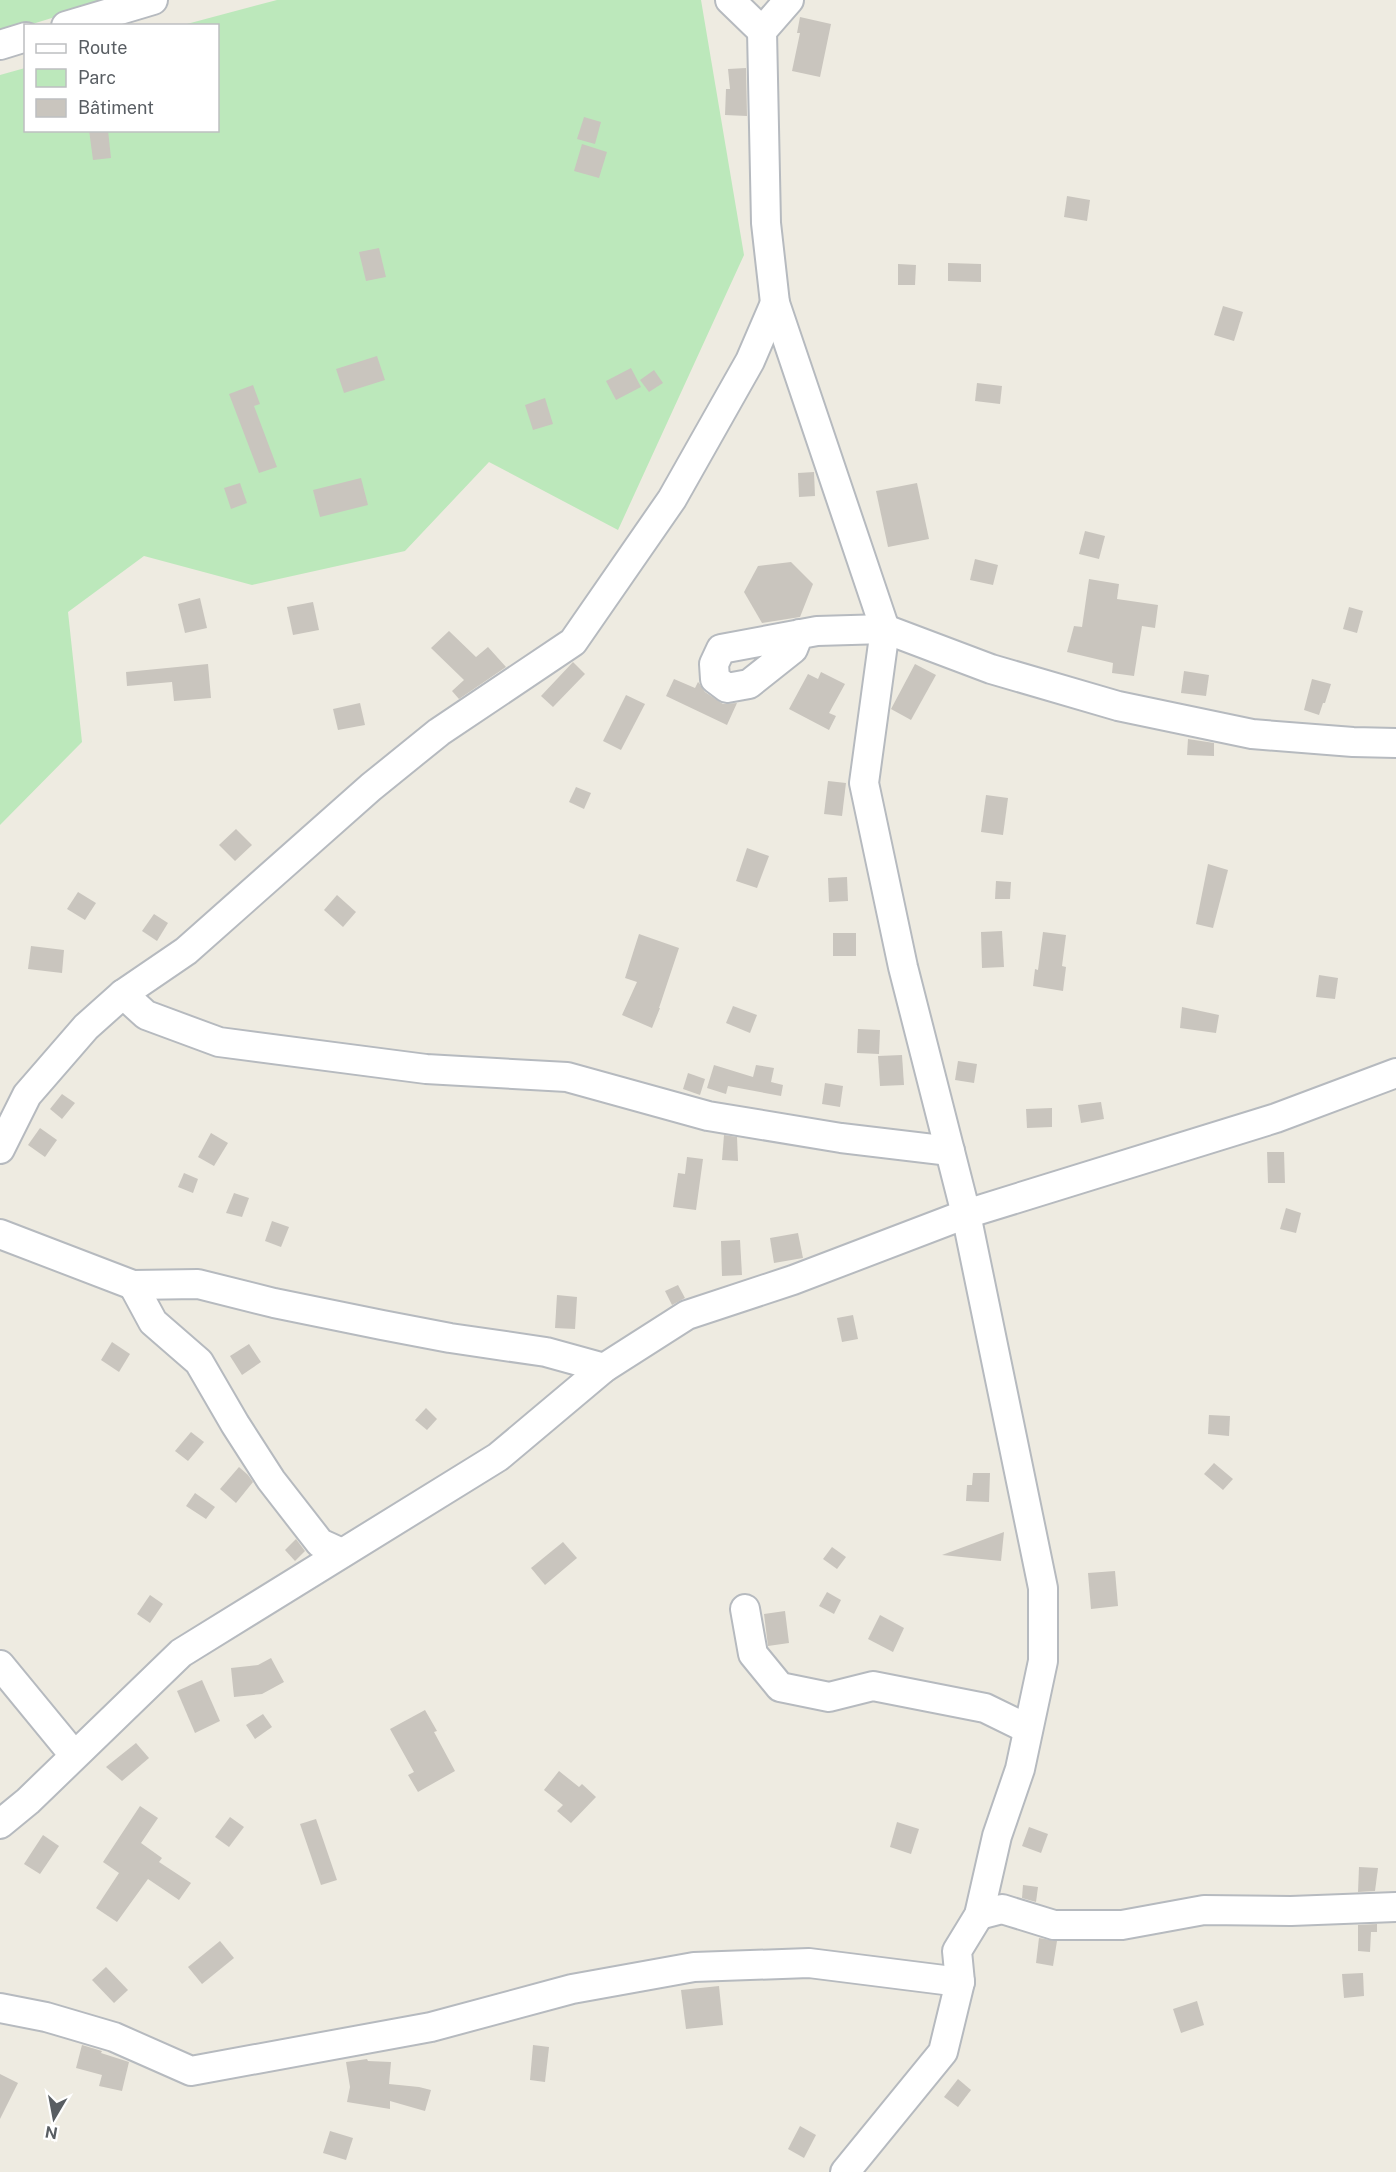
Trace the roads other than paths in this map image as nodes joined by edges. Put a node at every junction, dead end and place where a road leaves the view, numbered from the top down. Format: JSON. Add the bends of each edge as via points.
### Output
{"nodes":[{"id":1,"x":153,"y":0,"type":"edge"},
{"id":2,"x":730,"y":0,"type":"edge"},
{"id":3,"x":789,"y":0,"type":"edge"},
{"id":4,"x":73,"y":24,"type":"edge"},
{"id":5,"x":762,"y":31,"type":"junction"},
{"id":6,"x":24,"y":38,"type":"edge"},
{"id":7,"x":0,"y":45,"type":"edge"},
{"id":8,"x":775,"y":303,"type":"junction"},
{"id":9,"x":885,"y":629,"type":"junction"},
{"id":10,"x":799,"y":634,"type":"dead end"},
{"id":11,"x":1396,"y":742,"type":"edge"},
{"id":12,"x":123,"y":994,"type":"junction"},
{"id":13,"x":1396,"y":1073,"type":"edge"},
{"id":14,"x":0,"y":1149,"type":"edge"},
{"id":15,"x":950,"y":1150,"type":"junction"},
{"id":16,"x":966,"y":1214,"type":"junction"},
{"id":17,"x":0,"y":1234,"type":"edge"},
{"id":18,"x":133,"y":1285,"type":"junction"},
{"id":19,"x":604,"y":1368,"type":"junction"},
{"id":20,"x":342,"y":1553,"type":"junction"},
{"id":21,"x":745,"y":1609,"type":"dead end"},
{"id":22,"x":0,"y":1665,"type":"edge"},
{"id":23,"x":1028,"y":1729,"type":"junction"},
{"id":24,"x":74,"y":1755,"type":"junction"},
{"id":25,"x":0,"y":1824,"type":"edge"},
{"id":26,"x":1396,"y":1907,"type":"edge"},
{"id":27,"x":979,"y":1915,"type":"junction"},
{"id":28,"x":960,"y":1982,"type":"junction"},
{"id":29,"x":0,"y":2008,"type":"edge"},
{"id":30,"x":845,"y":2172,"type":"edge"}],
"edges":[{"from":1,"to":4,"type":"street"},
{"from":2,"to":5,"type":"street"},
{"from":3,"to":5,"type":"street"},
{"from":5,"to":8,"type":"street","via":[[766,223]]},
{"from":6,"to":7,"type":"street"},
{"from":8,"to":9,"type":"street"},
{"from":8,"to":12,"type":"street","via":[[750,361],[672,499],[573,642],[440,732],[371,787],[186,951]]},
{"from":9,"to":10,"type":"street"},
{"from":9,"to":11,"type":"street","via":[[992,669],[1118,706],[1252,734]]},
{"from":9,"to":15,"type":"street","via":[[864,783],[903,966]]},
{"from":12,"to":14,"type":"street","via":[[86,1027],[27,1095]]},
{"from":12,"to":15,"type":"street","via":[[146,1015],[219,1042],[426,1069],[567,1077],[708,1116],[841,1138]]},
{"from":13,"to":16,"type":"street","via":[[1276,1118]]},
{"from":15,"to":16,"type":"street"},
{"from":16,"to":19,"type":"street","via":[[793,1280],[687,1315]]},
{"from":16,"to":23,"type":"street","via":[[1043,1588],[1043,1661]]},
{"from":17,"to":18,"type":"street"},
{"from":18,"to":19,"type":"street","via":[[198,1284],[393,1327],[546,1352]]},
{"from":18,"to":20,"type":"street","via":[[153,1322],[199,1362],[271,1480],[320,1543]]},
{"from":19,"to":20,"type":"street","via":[[498,1457]]},
{"from":20,"to":24,"type":"street","via":[[181,1653]]},
{"from":21,"to":23,"type":"street","via":[[753,1654],[780,1687],[829,1697],[873,1686],[985,1708]]},
{"from":22,"to":24,"type":"street"},
{"from":23,"to":27,"type":"street"},
{"from":24,"to":25,"type":"street"},
{"from":26,"to":27,"type":"street","via":[[1204,1910],[1122,1925],[1054,1924],[1002,1910]]},
{"from":27,"to":28,"type":"street","via":[[957,1951]]},
{"from":28,"to":29,"type":"street","via":[[809,1963],[694,1967],[572,1989],[431,2027],[191,2072],[114,2037]]},
{"from":28,"to":30,"type":"street","via":[[943,2052]]}]}
